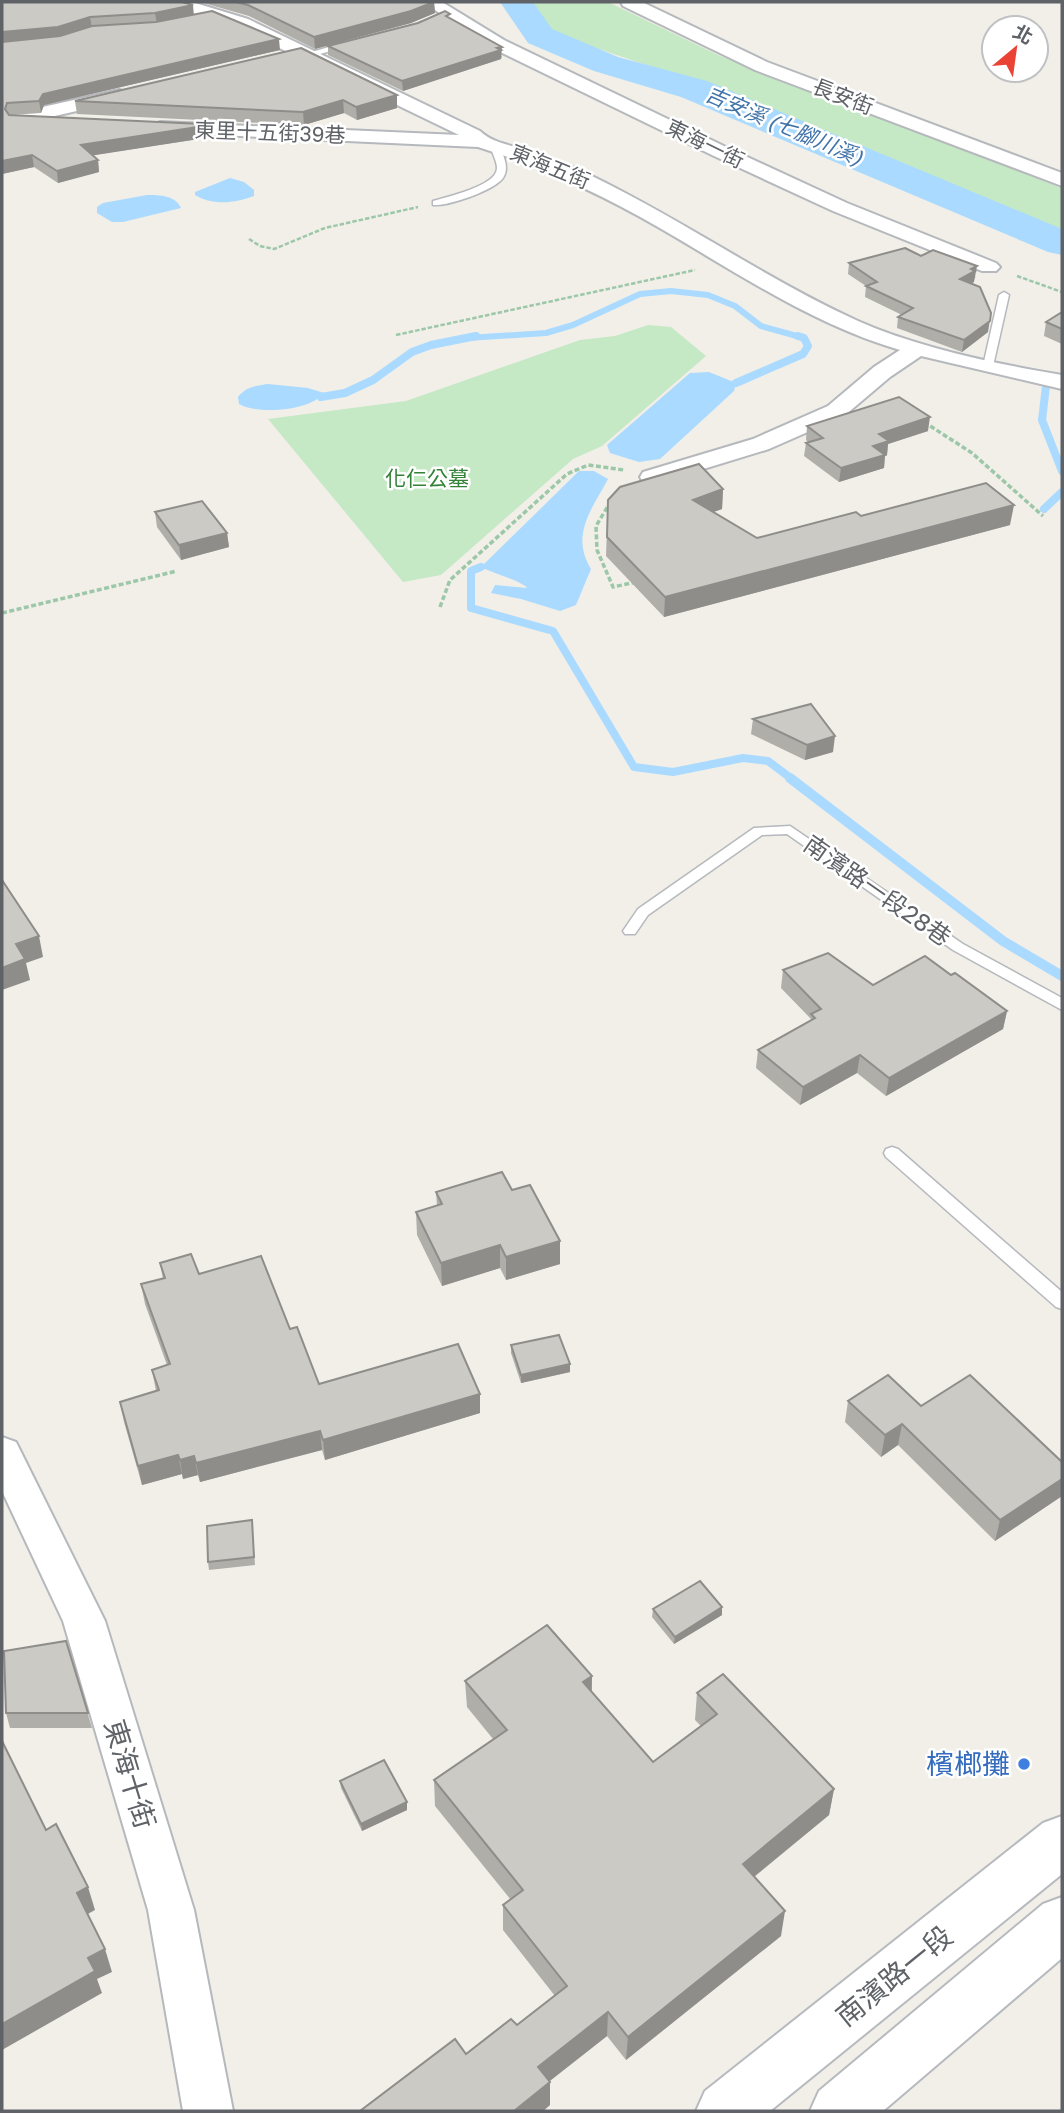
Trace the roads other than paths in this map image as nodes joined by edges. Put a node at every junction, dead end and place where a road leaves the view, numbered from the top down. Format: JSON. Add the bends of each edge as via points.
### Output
{"nodes":[{"id":1,"x":175,"y":2,"type":"edge"},
{"id":2,"x":629,"y":2,"type":"edge"},
{"id":3,"x":439,"y":11,"type":"edge"},
{"id":4,"x":219,"y":16,"type":"junction"},
{"id":5,"x":194,"y":21,"type":"edge"},
{"id":6,"x":362,"y":40,"type":"edge"},
{"id":7,"x":307,"y":53,"type":"junction"},
{"id":8,"x":279,"y":58,"type":"edge"},
{"id":9,"x":136,"y":92,"type":"edge"},
{"id":10,"x":10,"y":121,"type":"edge"},
{"id":11,"x":84,"y":124,"type":"edge"},
{"id":12,"x":137,"y":127,"type":"edge"},
{"id":13,"x":487,"y":144,"type":"junction"},
{"id":14,"x":1062,"y":180,"type":"edge"},
{"id":15,"x":436,"y":203,"type":"road end"},
{"id":16,"x":989,"y":267,"type":"road end"},
{"id":17,"x":1004,"y":295,"type":"dead end"},
{"id":18,"x":918,"y":348,"type":"junction"},
{"id":19,"x":988,"y":366,"type":"junction"},
{"id":20,"x":1062,"y":382,"type":"edge"},
{"id":21,"x":652,"y":477,"type":"edge"},
{"id":22,"x":630,"y":931,"type":"dead end"},
{"id":23,"x":1062,"y":1005,"type":"edge"},
{"id":24,"x":892,"y":1153,"type":"dead end"},
{"id":25,"x":1062,"y":1302,"type":"edge"},
{"id":26,"x":2,"y":1453,"type":"edge"},
{"id":27,"x":1062,"y":1841,"type":"edge"},
{"id":28,"x":1062,"y":1923,"type":"edge"},
{"id":29,"x":208,"y":2111,"type":"edge"},
{"id":30,"x":726,"y":2111,"type":"edge"},
{"id":31,"x":839,"y":2111,"type":"edge"}],
"edges":[{"from":1,"to":4,"type":"street","name":"東海五街"},
{"from":2,"to":14,"type":"street","name":"長安街","via":[[761,66]]},
{"from":3,"to":16,"type":"street","name":"東海一街","via":[[498,44],[840,207]]},
{"from":4,"to":5,"type":"lane"},
{"from":4,"to":7,"type":"street","name":"東海五街"},
{"from":6,"to":7,"type":"lane"},
{"from":7,"to":8,"type":"street"},
{"from":7,"to":13,"type":"street","name":"東海五街"},
{"from":9,"to":10,"type":"street"},
{"from":10,"to":11,"type":"street"},
{"from":12,"to":13,"type":"street","name":"東里十五街39巷"},
{"from":13,"to":15,"type":"lane","via":[[502,168],[499,177],[473,193]]},
{"from":13,"to":18,"type":"street","name":"東海五街","via":[[546,163],[636,204],[837,320]]},
{"from":17,"to":19,"type":"lane"},
{"from":18,"to":19,"type":"street","name":"東海五街"},
{"from":18,"to":21,"type":"street","via":[[836,411],[761,443]]},
{"from":19,"to":20,"type":"street","name":"東海五街"},
{"from":22,"to":23,"type":"lane","name":"南濱路一段28巷","via":[[643,912],[759,831],[790,830],[958,947]]},
{"from":24,"to":25,"type":"lane"},
{"from":26,"to":29,"type":"street","name":"東海十街","via":[[85,1621],[171,1910]]},
{"from":27,"to":30,"type":"main road","name":"南濱路一段"},
{"from":28,"to":31,"type":"main road"}]}
